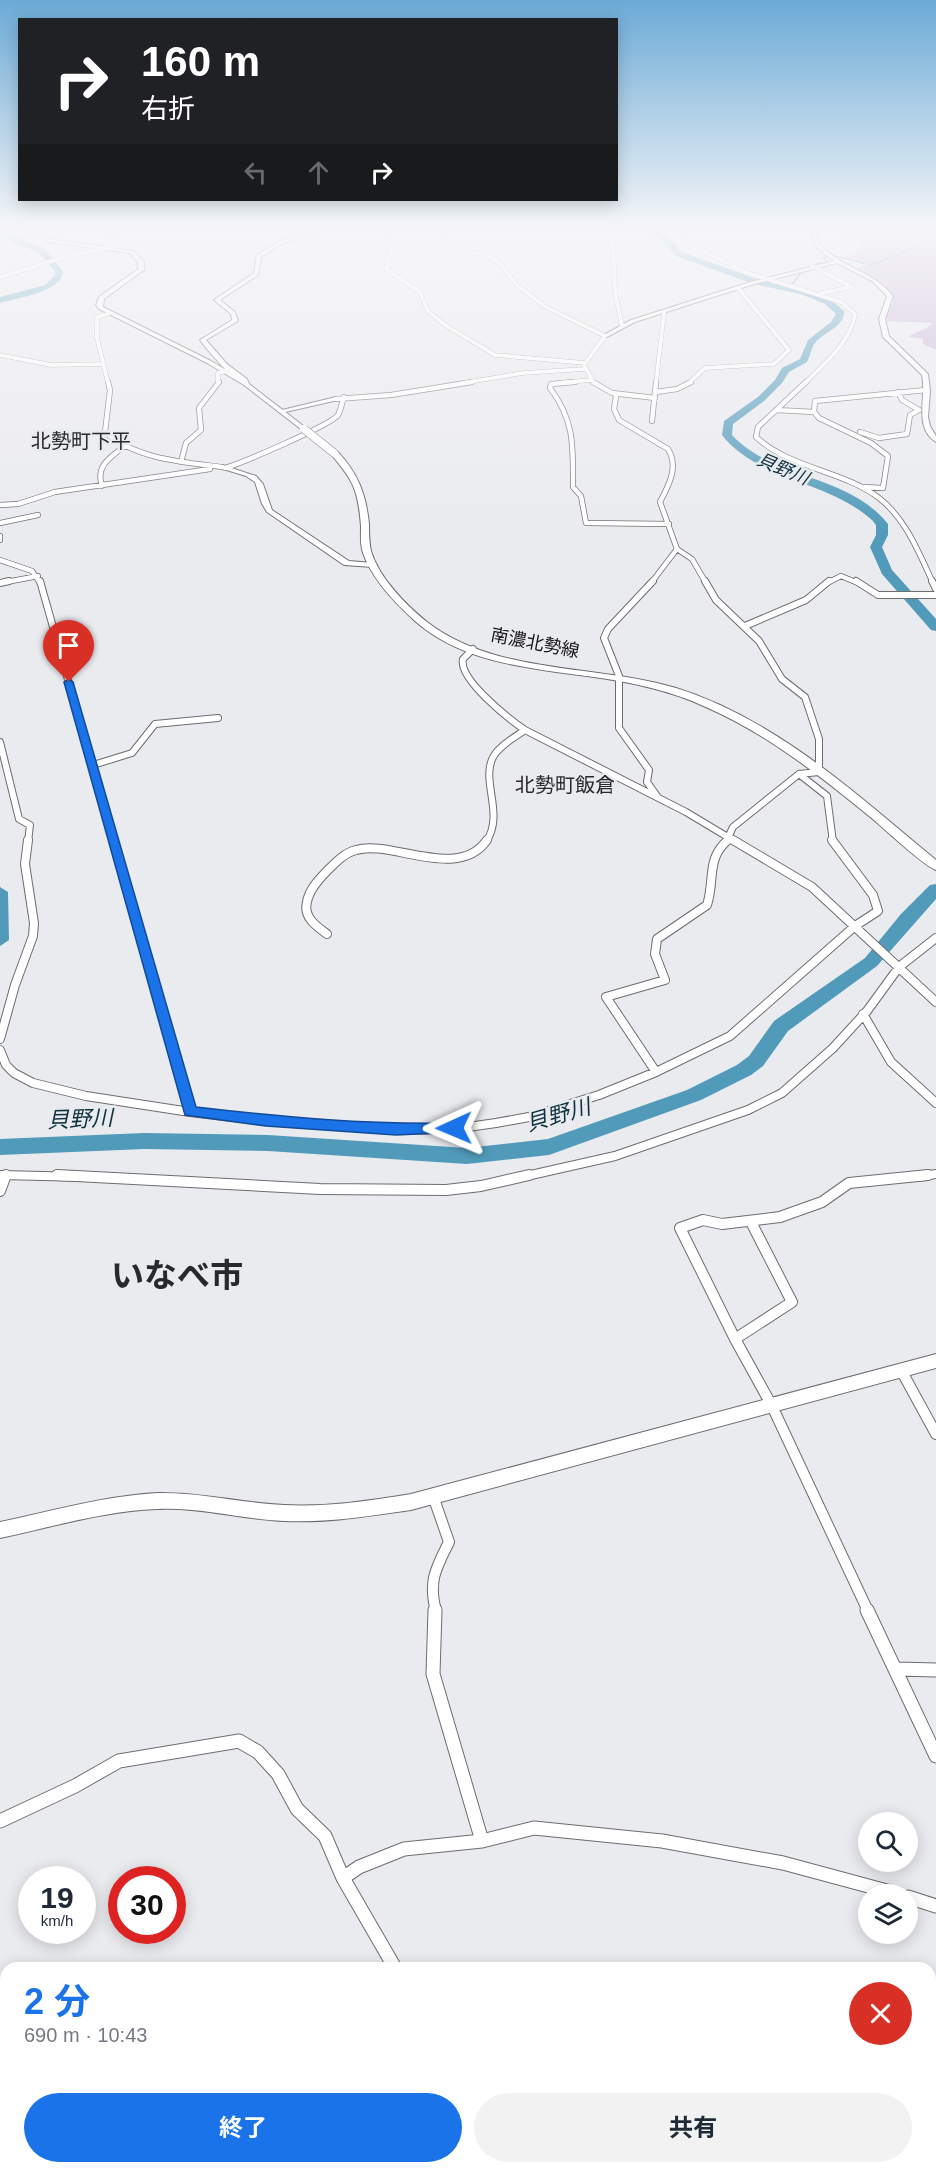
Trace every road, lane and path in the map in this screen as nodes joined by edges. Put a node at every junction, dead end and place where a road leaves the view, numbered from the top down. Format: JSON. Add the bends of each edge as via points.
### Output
{"nodes":[{"id":1,"x":97,"y":329,"type":"edge"},
{"id":2,"x":144,"y":329,"type":"edge"},
{"id":3,"x":218,"y":329,"type":"edge"},
{"id":4,"x":455,"y":329,"type":"edge"},
{"id":5,"x":592,"y":329,"type":"edge"},
{"id":6,"x":616,"y":329,"type":"edge"},
{"id":7,"x":662,"y":329,"type":"edge"},
{"id":8,"x":773,"y":329,"type":"edge"},
{"id":9,"x":850,"y":329,"type":"edge"},
{"id":10,"x":884,"y":329,"type":"edge"},
{"id":11,"x":605,"y":336,"type":"junction"},
{"id":12,"x":0,"y":355,"type":"edge"},
{"id":13,"x":102,"y":364,"type":"junction"},
{"id":14,"x":585,"y":366,"type":"junction"},
{"id":15,"x":225,"y":371,"type":"junction"},
{"id":16,"x":591,"y":380,"type":"junction"},
{"id":17,"x":246,"y":384,"type":"junction"},
{"id":18,"x":926,"y":390,"type":"junction"},
{"id":19,"x":898,"y":392,"type":"junction"},
{"id":20,"x":656,"y":395,"type":"junction"},
{"id":21,"x":616,"y":396,"type":"junction"},
{"id":22,"x":340,"y":398,"type":"junction"},
{"id":23,"x":776,"y":410,"type":"junction"},
{"id":24,"x":281,"y":411,"type":"junction"},
{"id":25,"x":814,"y":413,"type":"junction"},
{"id":26,"x":652,"y":421,"type":"dead end"},
{"id":27,"x":936,"y":440,"type":"edge"},
{"id":28,"x":126,"y":445,"type":"junction"},
{"id":29,"x":181,"y":462,"type":"junction"},
{"id":30,"x":223,"y":468,"type":"junction"},
{"id":31,"x":102,"y":486,"type":"junction"},
{"id":32,"x":862,"y":487,"type":"junction"},
{"id":33,"x":1,"y":505,"type":"edge"},
{"id":34,"x":38,"y":515,"type":"dead end"},
{"id":35,"x":2,"y":522,"type":"edge"},
{"id":36,"x":669,"y":524,"type":"junction"},
{"id":37,"x":677,"y":549,"type":"junction"},
{"id":38,"x":0,"y":560,"type":"edge"},
{"id":39,"x":373,"y":565,"type":"junction"},
{"id":40,"x":38,"y":576,"type":"junction"},
{"id":41,"x":0,"y":583,"type":"edge"},
{"id":42,"x":936,"y":590,"type":"edge"},
{"id":43,"x":936,"y":595,"type":"edge"},
{"id":44,"x":746,"y":626,"type":"junction"},
{"id":45,"x":473,"y":649,"type":"junction"},
{"id":46,"x":619,"y":676,"type":"junction"},
{"id":47,"x":218,"y":718,"type":"dead end"},
{"id":48,"x":525,"y":730,"type":"junction"},
{"id":49,"x":0,"y":742,"type":"edge"},
{"id":50,"x":93,"y":765,"type":"junction"},
{"id":51,"x":819,"y":772,"type":"junction"},
{"id":52,"x":799,"y":774,"type":"junction"},
{"id":53,"x":658,"y":797,"type":"junction"},
{"id":54,"x":729,"y":839,"type":"junction"},
{"id":55,"x":932,"y":862,"type":"edge"},
{"id":56,"x":855,"y":926,"type":"junction"},
{"id":57,"x":327,"y":934,"type":"dead end"},
{"id":58,"x":936,"y":938,"type":"edge"},
{"id":59,"x":899,"y":967,"type":"junction"},
{"id":60,"x":936,"y":1002,"type":"edge"},
{"id":61,"x":863,"y":1014,"type":"junction"},
{"id":62,"x":0,"y":1039,"type":"edge"},
{"id":63,"x":0,"y":1050,"type":"edge"},
{"id":64,"x":656,"y":1072,"type":"junction"},
{"id":65,"x":936,"y":1103,"type":"edge"},
{"id":66,"x":190,"y":1112,"type":"junction"},
{"id":67,"x":936,"y":1173,"type":"edge"},
{"id":68,"x":3,"y":1175,"type":"edge"},
{"id":69,"x":0,"y":1191,"type":"edge"},
{"id":70,"x":751,"y":1222,"type":"junction"},
{"id":71,"x":735,"y":1339,"type":"junction"},
{"id":72,"x":936,"y":1361,"type":"edge"},
{"id":73,"x":901,"y":1370,"type":"junction"},
{"id":74,"x":772,"y":1406,"type":"junction"},
{"id":75,"x":936,"y":1434,"type":"edge"},
{"id":76,"x":433,"y":1496,"type":"junction"},
{"id":77,"x":0,"y":1530,"type":"edge"},
{"id":78,"x":897,"y":1669,"type":"junction"},
{"id":79,"x":936,"y":1670,"type":"edge"},
{"id":80,"x":936,"y":1756,"type":"edge"},
{"id":81,"x":0,"y":1821,"type":"edge"},
{"id":82,"x":482,"y":1841,"type":"junction"},
{"id":83,"x":343,"y":1878,"type":"junction"},
{"id":84,"x":861,"y":1884,"type":"edge"},
{"id":85,"x":918,"y":1900,"type":"edge"},
{"id":86,"x":936,"y":1906,"type":"edge"},
{"id":87,"x":392,"y":1962,"type":"edge"}],
"edges":[{"from":1,"to":13,"type":"street"},
{"from":2,"to":15,"type":"main road","name":"南濃北勢線"},
{"from":3,"to":17,"type":"street","via":[[207,335],[205,345]]},
{"from":4,"to":14,"type":"street","via":[[495,355]]},
{"from":5,"to":11,"type":"street"},
{"from":6,"to":11,"type":"street"},
{"from":7,"to":20,"type":"street"},
{"from":8,"to":20,"type":"street","via":[[789,350],[774,364],[705,368],[674,392]]},
{"from":9,"to":23,"type":"street","via":[[828,359]]},
{"from":10,"to":18,"type":"street","via":[[886,337],[925,374]]},
{"from":11,"to":14,"type":"street"},
{"from":12,"to":13,"type":"street","via":[[51,364]]},
{"from":13,"to":28,"type":"street","via":[[110,390],[105,432]]},
{"from":14,"to":16,"type":"street"},
{"from":14,"to":22,"type":"street","via":[[391,395]]},
{"from":15,"to":17,"type":"main road","name":"南濃北勢線"},
{"from":15,"to":29,"type":"street","via":[[218,373],[219,382],[199,408],[201,430],[186,443]]},
{"from":16,"to":21,"type":"street"},
{"from":16,"to":36,"type":"street","via":[[551,384],[550,388],[562,404],[573,435],[573,487],[581,496],[586,523]]},
{"from":17,"to":24,"type":"main road","name":"南濃北勢線"},
{"from":18,"to":19,"type":"street"},
{"from":18,"to":27,"type":"street","via":[[926,425]]},
{"from":19,"to":25,"type":"street","via":[[815,401]]},
{"from":19,"to":25,"type":"street","via":[[902,400],[919,410],[910,415],[906,434],[875,437]]},
{"from":20,"to":21,"type":"street"},
{"from":20,"to":26,"type":"street"},
{"from":21,"to":36,"type":"street","via":[[614,409],[619,420],[670,451],[672,480],[660,502]]},
{"from":22,"to":24,"type":"street"},
{"from":22,"to":30,"type":"street","via":[[338,415],[327,424],[250,460]]},
{"from":23,"to":25,"type":"street"},
{"from":23,"to":32,"type":"street","via":[[758,427],[758,440],[775,452]]},
{"from":24,"to":39,"type":"main road","name":"南濃北勢線","bridge":true,"via":[[351,469],[361,488],[367,551]]},
{"from":25,"to":32,"type":"street","via":[[888,456],[883,488]]},
{"from":28,"to":29,"type":"street"},
{"from":28,"to":31,"type":"street","via":[[99,469]]},
{"from":29,"to":30,"type":"street"},
{"from":30,"to":31,"type":"street"},
{"from":30,"to":39,"type":"street","via":[[256,479],[269,511],[346,563]]},
{"from":31,"to":33,"type":"street"},
{"from":32,"to":42,"type":"street","via":[[899,517]]},
{"from":33,"to":35,"type":"street"},
{"from":34,"to":35,"type":"street"},
{"from":36,"to":37,"type":"street"},
{"from":37,"to":44,"type":"street","via":[[692,559],[716,600]]},
{"from":37,"to":46,"type":"street","via":[[608,629],[604,638]]},
{"from":38,"to":40,"type":"street"},
{"from":39,"to":45,"type":"main road","name":"南濃北勢線","via":[[415,616],[443,636]]},
{"from":40,"to":41,"type":"street"},
{"from":40,"to":50,"type":"street"},
{"from":43,"to":44,"type":"street","via":[[881,595],[841,576],[806,600]]},
{"from":44,"to":51,"type":"street","via":[[782,679],[805,697],[819,739]]},
{"from":45,"to":46,"type":"main road","name":"南濃北勢線","via":[[520,662]]},
{"from":45,"to":48,"type":"street","via":[[462,659],[464,671],[501,714]]},
{"from":46,"to":51,"type":"main road","name":"南濃北勢線","via":[[672,690],[733,714],[783,743]]},
{"from":46,"to":53,"type":"street","via":[[619,728],[649,770],[647,782]]},
{"from":47,"to":50,"type":"street","via":[[155,724],[132,753]]},
{"from":48,"to":53,"type":"street"},
{"from":48,"to":57,"type":"street","via":[[493,757],[490,767],[495,825],[485,843],[451,860],[371,848],[349,852],[311,889],[305,903],[307,916]]},
{"from":49,"to":62,"type":"street","via":[[14,806],[19,819],[30,825],[25,864],[34,923]]},
{"from":50,"to":66,"type":"street"},
{"from":51,"to":52,"type":"street"},
{"from":51,"to":55,"type":"main road","name":"南濃北勢線"},
{"from":52,"to":54,"type":"street","via":[[733,827]]},
{"from":52,"to":56,"type":"street","via":[[827,796],[835,846],[879,905],[878,911]]},
{"from":53,"to":54,"type":"street"},
{"from":54,"to":56,"type":"street","via":[[812,887]]},
{"from":54,"to":64,"type":"street","via":[[718,846],[709,869],[707,905],[654,944],[665,980],[606,997]]},
{"from":56,"to":59,"type":"street"},
{"from":56,"to":64,"type":"street","via":[[730,1035]]},
{"from":58,"to":59,"type":"street"},
{"from":59,"to":60,"type":"street"},
{"from":59,"to":61,"type":"street"},
{"from":61,"to":65,"type":"street","via":[[891,1062]]},
{"from":61,"to":68,"type":"street","via":[[799,1080],[748,1110],[615,1156],[481,1186],[403,1191]]},
{"from":63,"to":66,"type":"street","via":[[14,1073],[33,1083],[86,1096]]},
{"from":64,"to":66,"type":"street","via":[[529,1117],[454,1128],[396,1130]]},
{"from":67,"to":70,"type":"street","via":[[849,1183],[822,1202],[800,1211]]},
{"from":68,"to":69,"type":"street"},
{"from":70,"to":71,"type":"street","via":[[792,1302]]},
{"from":70,"to":71,"type":"street","via":[[722,1224],[703,1220],[680,1228]]},
{"from":71,"to":74,"type":"street"},
{"from":72,"to":73,"type":"street"},
{"from":73,"to":74,"type":"street"},
{"from":73,"to":75,"type":"street"},
{"from":74,"to":76,"type":"street"},
{"from":74,"to":78,"type":"street"},
{"from":76,"to":77,"type":"street","via":[[339,1514],[282,1513],[156,1501]]},
{"from":76,"to":82,"type":"street","via":[[449,1542],[434,1573],[430,1593],[436,1613],[432,1674]]},
{"from":78,"to":79,"type":"street"},
{"from":78,"to":80,"type":"street"},
{"from":81,"to":83,"type":"street","via":[[119,1761],[239,1741],[258,1752],[278,1774],[297,1809],[325,1836]]},
{"from":82,"to":83,"type":"street","via":[[404,1849],[359,1867]]},
{"from":82,"to":84,"type":"street","via":[[534,1828],[662,1841],[783,1863]]},
{"from":83,"to":87,"type":"street"},
{"from":85,"to":86,"type":"street"}]}
